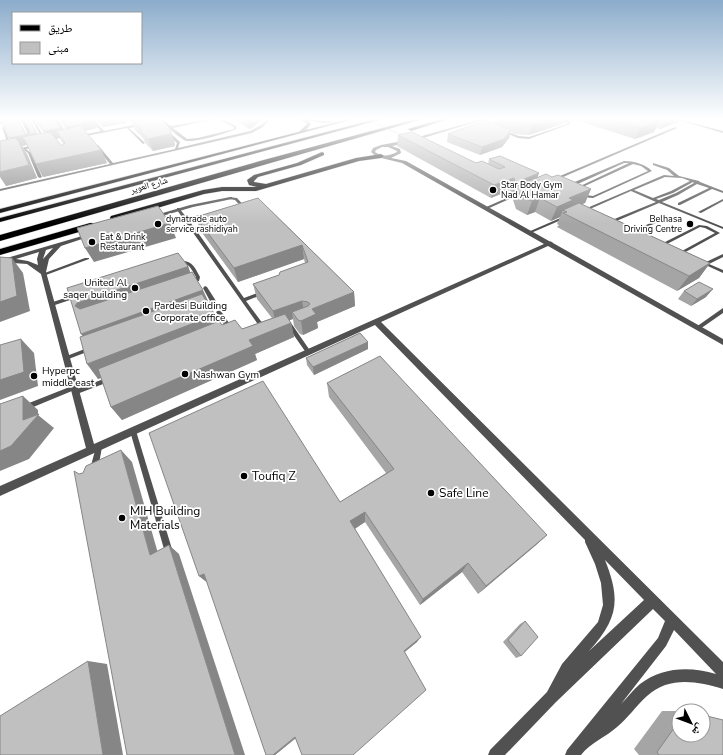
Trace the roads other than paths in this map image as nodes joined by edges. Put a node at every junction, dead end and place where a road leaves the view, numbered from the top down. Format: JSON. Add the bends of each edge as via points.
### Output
{"nodes":[{"id":1,"x":30,"y":154,"type":"edge"},
{"id":2,"x":104,"y":154,"type":"edge"},
{"id":3,"x":154,"y":154,"type":"edge"},
{"id":4,"x":216,"y":154,"type":"edge"},
{"id":5,"x":247,"y":154,"type":"edge"},
{"id":6,"x":290,"y":154,"type":"edge"},
{"id":7,"x":321,"y":154,"type":"edge"},
{"id":8,"x":323,"y":154,"type":"edge"},
{"id":9,"x":360,"y":154,"type":"edge"},
{"id":10,"x":376,"y":154,"type":"edge"},
{"id":11,"x":397,"y":154,"type":"edge"},
{"id":12,"x":401,"y":154,"type":"edge"},
{"id":13,"x":615,"y":154,"type":"edge"},
{"id":14,"x":383,"y":156,"type":"junction"},
{"id":15,"x":404,"y":162,"type":"junction"},
{"id":16,"x":112,"y":164,"type":"junction"},
{"id":17,"x":654,"y":164,"type":"dead end"},
{"id":18,"x":677,"y":176,"type":"junction"},
{"id":19,"x":40,"y":177,"type":"edge"},
{"id":20,"x":551,"y":181,"type":"edge"},
{"id":21,"x":693,"y":181,"type":"junction"},
{"id":22,"x":698,"y":182,"type":"junction"},
{"id":23,"x":712,"y":188,"type":"junction"},
{"id":24,"x":0,"y":190,"type":"edge"},
{"id":25,"x":631,"y":190,"type":"junction"},
{"id":26,"x":723,"y":192,"type":"edge"},
{"id":27,"x":522,"y":193,"type":"edge"},
{"id":28,"x":587,"y":197,"type":"junction"},
{"id":29,"x":230,"y":198,"type":"joint"},
{"id":30,"x":652,"y":199,"type":"junction"},
{"id":31,"x":723,"y":200,"type":"edge"},
{"id":32,"x":658,"y":201,"type":"junction"},
{"id":33,"x":241,"y":204,"type":"junction"},
{"id":34,"x":679,"y":204,"type":"dead end"},
{"id":35,"x":596,"y":205,"type":"junction"},
{"id":36,"x":234,"y":206,"type":"edge"},
{"id":37,"x":486,"y":208,"type":"junction"},
{"id":38,"x":178,"y":209,"type":"junction"},
{"id":39,"x":586,"y":209,"type":"junction"},
{"id":40,"x":0,"y":211,"type":"edge"},
{"id":41,"x":579,"y":212,"type":"edge"},
{"id":42,"x":593,"y":212,"type":"edge"},
{"id":43,"x":700,"y":212,"type":"dead end"},
{"id":44,"x":207,"y":214,"type":"edge"},
{"id":45,"x":244,"y":214,"type":"edge"},
{"id":46,"x":572,"y":214,"type":"edge"},
{"id":47,"x":74,"y":217,"type":"junction"},
{"id":48,"x":667,"y":217,"type":"dead end"},
{"id":49,"x":148,"y":218,"type":"edge"},
{"id":50,"x":606,"y":218,"type":"edge"},
{"id":51,"x":0,"y":220,"type":"edge"},
{"id":52,"x":186,"y":220,"type":"junction"},
{"id":53,"x":613,"y":221,"type":"junction"},
{"id":54,"x":214,"y":223,"type":"edge"},
{"id":55,"x":618,"y":223,"type":"edge"},
{"id":56,"x":723,"y":228,"type":"edge"},
{"id":57,"x":193,"y":229,"type":"junction"},
{"id":58,"x":630,"y":229,"type":"edge"},
{"id":59,"x":635,"y":231,"type":"junction"},
{"id":60,"x":530,"y":232,"type":"junction"},
{"id":61,"x":97,"y":233,"type":"edge"},
{"id":62,"x":642,"y":234,"type":"edge"},
{"id":63,"x":0,"y":238,"type":"edge"},
{"id":64,"x":656,"y":241,"type":"edge"},
{"id":65,"x":60,"y":244,"type":"junction"},
{"id":66,"x":550,"y":244,"type":"junction"},
{"id":67,"x":663,"y":244,"type":"junction"},
{"id":68,"x":670,"y":247,"type":"edge"},
{"id":69,"x":44,"y":249,"type":"junction"},
{"id":70,"x":676,"y":250,"type":"edge"},
{"id":71,"x":0,"y":252,"type":"edge"},
{"id":72,"x":682,"y":253,"type":"junction"},
{"id":73,"x":723,"y":255,"type":"edge"},
{"id":74,"x":688,"y":256,"type":"edge"},
{"id":75,"x":87,"y":259,"type":"edge"},
{"id":76,"x":694,"y":259,"type":"edge"},
{"id":77,"x":2,"y":261,"type":"edge"},
{"id":78,"x":706,"y":264,"type":"junction"},
{"id":79,"x":174,"y":265,"type":"edge"},
{"id":80,"x":723,"y":272,"type":"edge"},
{"id":81,"x":44,"y":274,"type":"junction"},
{"id":82,"x":185,"y":284,"type":"edge"},
{"id":83,"x":205,"y":288,"type":"dead end"},
{"id":84,"x":265,"y":292,"type":"edge"},
{"id":85,"x":85,"y":293,"type":"edge"},
{"id":86,"x":243,"y":300,"type":"junction"},
{"id":87,"x":52,"y":304,"type":"junction"},
{"id":88,"x":723,"y":310,"type":"edge"},
{"id":89,"x":193,"y":311,"type":"edge"},
{"id":90,"x":219,"y":312,"type":"dead end"},
{"id":91,"x":376,"y":322,"type":"junction"},
{"id":92,"x":282,"y":327,"type":"edge"},
{"id":93,"x":698,"y":328,"type":"junction"},
{"id":94,"x":271,"y":330,"type":"edge"},
{"id":95,"x":222,"y":334,"type":"edge"},
{"id":96,"x":723,"y":342,"type":"edge"},
{"id":97,"x":96,"y":347,"type":"edge"},
{"id":98,"x":309,"y":352,"type":"junction"},
{"id":99,"x":66,"y":358,"type":"junction"},
{"id":100,"x":112,"y":378,"type":"edge"},
{"id":101,"x":75,"y":390,"type":"junction"},
{"id":102,"x":22,"y":408,"type":"edge"},
{"id":103,"x":133,"y":431,"type":"junction"},
{"id":104,"x":95,"y":448,"type":"junction"},
{"id":105,"x":93,"y":474,"type":"edge"},
{"id":106,"x":0,"y":491,"type":"edge"},
{"id":107,"x":585,"y":533,"type":"junction"},
{"id":108,"x":168,"y":550,"type":"edge"},
{"id":109,"x":653,"y":601,"type":"junction"},
{"id":110,"x":672,"y":620,"type":"junction"},
{"id":111,"x":723,"y":671,"type":"edge"},
{"id":112,"x":723,"y":682,"type":"edge"},
{"id":113,"x":551,"y":697,"type":"junction"},
{"id":114,"x":582,"y":742,"type":"junction"},
{"id":115,"x":495,"y":755,"type":"edge"},
{"id":116,"x":572,"y":755,"type":"edge"}],
"edges":[{"from":1,"to":19,"type":"lane"},
{"from":2,"to":16,"type":"lane"},
{"from":3,"to":16,"type":"lane"},
{"from":4,"to":40,"type":"main road"},
{"from":5,"to":51,"type":"highway","name":"شارع العوير"},
{"from":6,"to":47,"type":"highway","name":"شارع العوير"},
{"from":7,"to":47,"type":"highway","via":[[140,203]]},
{"from":8,"to":9,"type":"highway","via":[[254,177],[250,183],[264,185]]},
{"from":10,"to":14,"type":"street"},
{"from":11,"to":14,"type":"street"},
{"from":12,"to":15,"type":"street"},
{"from":13,"to":20,"type":"lane"},
{"from":14,"to":15,"type":"street"},
{"from":14,"to":71,"type":"highway","via":[[358,159],[262,188],[203,192]]},
{"from":15,"to":37,"type":"street"},
{"from":16,"to":24,"type":"lane"},
{"from":17,"to":18,"type":"lane","via":[[668,169]]},
{"from":18,"to":21,"type":"lane"},
{"from":18,"to":25,"type":"lane","via":[[665,176]]},
{"from":21,"to":22,"type":"lane"},
{"from":21,"to":30,"type":"lane"},
{"from":22,"to":23,"type":"lane"},
{"from":22,"to":32,"type":"lane"},
{"from":23,"to":26,"type":"lane"},
{"from":23,"to":34,"type":"lane"},
{"from":25,"to":30,"type":"lane"},
{"from":25,"to":35,"type":"lane"},
{"from":27,"to":37,"type":"lane"},
{"from":28,"to":28,"type":"lane","via":[[569,186],[624,162],[650,171],[596,196]]},
{"from":28,"to":35,"type":"lane"},
{"from":29,"to":33,"type":"lane"},
{"from":29,"to":38,"type":"street"},
{"from":30,"to":32,"type":"lane"},
{"from":31,"to":43,"type":"lane"},
{"from":32,"to":53,"type":"lane"},
{"from":32,"to":56,"type":"lane"},
{"from":33,"to":36,"type":"lane"},
{"from":33,"to":45,"type":"lane","via":[[247,211]]},
{"from":35,"to":39,"type":"lane"},
{"from":37,"to":60,"type":"street"},
{"from":38,"to":49,"type":"street"},
{"from":38,"to":52,"type":"lane"},
{"from":39,"to":41,"type":"lane"},
{"from":39,"to":42,"type":"lane"},
{"from":44,"to":52,"type":"lane"},
{"from":46,"to":60,"type":"lane"},
{"from":47,"to":63,"type":"highway","name":"شارع العوير"},
{"from":48,"to":59,"type":"lane"},
{"from":50,"to":53,"type":"lane"},
{"from":52,"to":57,"type":"lane"},
{"from":53,"to":55,"type":"lane"},
{"from":54,"to":57,"type":"lane"},
{"from":57,"to":86,"type":"lane"},
{"from":58,"to":59,"type":"lane"},
{"from":59,"to":62,"type":"lane"},
{"from":60,"to":66,"type":"street"},
{"from":61,"to":65,"type":"street"},
{"from":64,"to":67,"type":"lane"},
{"from":65,"to":69,"type":"street"},
{"from":65,"to":81,"type":"street","via":[[46,259]]},
{"from":66,"to":91,"type":"street"},
{"from":66,"to":93,"type":"street"},
{"from":67,"to":68,"type":"lane"},
{"from":67,"to":72,"type":"lane","via":[[699,226],[718,233]]},
{"from":69,"to":77,"type":"street"},
{"from":69,"to":81,"type":"street","via":[[39,258]]},
{"from":70,"to":72,"type":"lane"},
{"from":72,"to":74,"type":"lane"},
{"from":73,"to":78,"type":"lane"},
{"from":75,"to":81,"type":"lane"},
{"from":76,"to":78,"type":"lane"},
{"from":77,"to":81,"type":"street","via":[[30,262]]},
{"from":78,"to":80,"type":"lane"},
{"from":79,"to":82,"type":"lane","via":[[188,262],[198,277]]},
{"from":81,"to":87,"type":"street"},
{"from":83,"to":89,"type":"lane","via":[[212,302]]},
{"from":84,"to":86,"type":"lane"},
{"from":85,"to":87,"type":"lane"},
{"from":86,"to":94,"type":"lane","via":[[262,327]]},
{"from":87,"to":99,"type":"street"},
{"from":88,"to":93,"type":"lane"},
{"from":90,"to":95,"type":"lane","via":[[228,326],[228,330]]},
{"from":91,"to":98,"type":"street"},
{"from":91,"to":107,"type":"street"},
{"from":92,"to":98,"type":"lane","via":[[292,323]]},
{"from":93,"to":96,"type":"street"},
{"from":97,"to":99,"type":"lane"},
{"from":98,"to":103,"type":"street"},
{"from":99,"to":101,"type":"street"},
{"from":100,"to":101,"type":"lane"},
{"from":101,"to":102,"type":"lane"},
{"from":101,"to":104,"type":"street"},
{"from":103,"to":104,"type":"street"},
{"from":103,"to":108,"type":"lane"},
{"from":104,"to":105,"type":"lane"},
{"from":104,"to":106,"type":"street"},
{"from":107,"to":109,"type":"street"},
{"from":107,"to":113,"type":"street","via":[[608,584],[606,617],[601,627],[565,670]]},
{"from":109,"to":110,"type":"street"},
{"from":109,"to":113,"type":"street"},
{"from":110,"to":111,"type":"street"},
{"from":110,"to":114,"type":"street","via":[[662,642]]},
{"from":112,"to":114,"type":"street","via":[[705,676],[688,675],[659,680],[646,688],[612,722]]},
{"from":113,"to":115,"type":"street"},
{"from":114,"to":116,"type":"street"}]}
